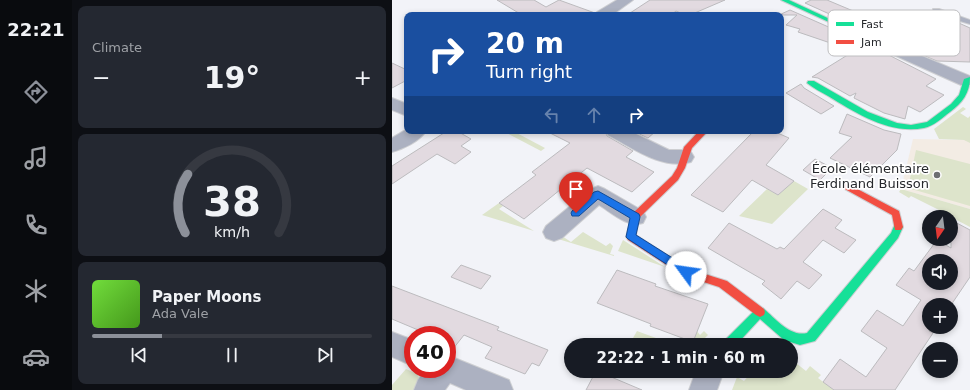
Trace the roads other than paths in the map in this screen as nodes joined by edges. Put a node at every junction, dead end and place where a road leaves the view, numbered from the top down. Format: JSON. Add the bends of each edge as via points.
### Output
{"nodes":[{"id":1,"x":626,"y":0,"type":"edge"},
{"id":2,"x":784,"y":0,"type":"edge"},
{"id":3,"x":607,"y":12,"type":"edge"},
{"id":4,"x":960,"y":19,"type":"edge"},
{"id":5,"x":828,"y":20,"type":"edge"},
{"id":6,"x":970,"y":22,"type":"edge"},
{"id":7,"x":910,"y":56,"type":"edge"},
{"id":8,"x":968,"y":80,"type":"edge"},
{"id":9,"x":811,"y":83,"type":"dead end"},
{"id":10,"x":392,"y":103,"type":"edge"},
{"id":11,"x":404,"y":109,"type":"edge"},
{"id":12,"x":412,"y":134,"type":"edge"},
{"id":13,"x":621,"y":134,"type":"edge"},
{"id":14,"x":701,"y":134,"type":"edge"},
{"id":15,"x":392,"y":146,"type":"edge"},
{"id":16,"x":684,"y":157,"type":"junction"},
{"id":17,"x":846,"y":186,"type":"dead end"},
{"id":18,"x":635,"y":217,"type":"junction"},
{"id":19,"x":554,"y":232,"type":"dead end"},
{"id":20,"x":760,"y":312,"type":"junction"},
{"id":21,"x":735,"y":338,"type":"edge"},
{"id":22,"x":392,"y":344,"type":"edge"},
{"id":23,"x":404,"y":349,"type":"edge"},
{"id":24,"x":456,"y":372,"type":"edge"},
{"id":25,"x":437,"y":378,"type":"edge"},
{"id":26,"x":707,"y":378,"type":"edge"},
{"id":27,"x":428,"y":390,"type":"edge"},
{"id":28,"x":499,"y":390,"type":"edge"},
{"id":29,"x":703,"y":390,"type":"edge"}],
"edges":[{"from":1,"to":3,"type":"street"},
{"from":2,"to":5,"type":"street"},
{"from":4,"to":6,"type":"lane"},
{"from":7,"to":8,"type":"street"},
{"from":8,"to":9,"type":"street","via":[[965,93],[959,101],[930,123],[913,128],[883,121]]},
{"from":10,"to":11,"type":"street"},
{"from":12,"to":15,"type":"street"},
{"from":13,"to":16,"type":"street","via":[[662,155]]},
{"from":14,"to":16,"type":"street","via":[[688,147]]},
{"from":16,"to":18,"type":"street","via":[[675,178]]},
{"from":17,"to":20,"type":"street","via":[[896,213],[899,222],[895,235],[811,337],[800,340],[788,336]]},
{"from":18,"to":19,"type":"street","via":[[598,194]]},
{"from":18,"to":20,"type":"street","via":[[631,237],[686,272],[723,284]]},
{"from":20,"to":21,"type":"street"},
{"from":22,"to":23,"type":"street"},
{"from":24,"to":28,"type":"street"},
{"from":25,"to":27,"type":"street"},
{"from":26,"to":29,"type":"street"}]}
